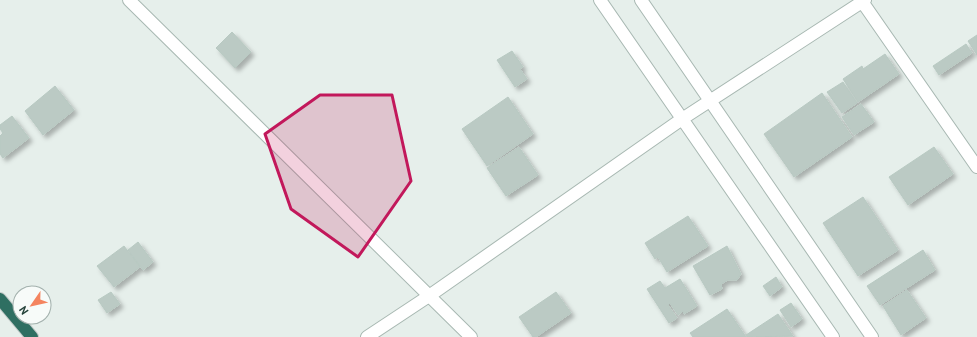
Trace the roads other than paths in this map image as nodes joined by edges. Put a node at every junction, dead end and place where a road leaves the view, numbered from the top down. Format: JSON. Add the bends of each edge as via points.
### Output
{"nodes":[{"id":1,"x":129,"y":0,"type":"edge"},
{"id":2,"x":600,"y":0,"type":"edge"},
{"id":3,"x":641,"y":0,"type":"edge"},
{"id":4,"x":863,"y":1,"type":"edge"},
{"id":5,"x":711,"y":101,"type":"junction"},
{"id":6,"x":682,"y":119,"type":"junction"},
{"id":7,"x":977,"y":167,"type":"edge"},
{"id":8,"x":429,"y":296,"type":"junction"},
{"id":9,"x":0,"y":299,"type":"edge"},
{"id":10,"x":32,"y":337,"type":"edge"},
{"id":11,"x":367,"y":337,"type":"edge"},
{"id":12,"x":470,"y":337,"type":"edge"},
{"id":13,"x":833,"y":337,"type":"edge"},
{"id":14,"x":872,"y":337,"type":"edge"}],
"edges":[{"from":1,"to":8,"type":"street"},
{"from":2,"to":6,"type":"street"},
{"from":3,"to":5,"type":"street"},
{"from":4,"to":5,"type":"street"},
{"from":4,"to":7,"type":"street"},
{"from":5,"to":6,"type":"street"},
{"from":5,"to":14,"type":"street"},
{"from":6,"to":8,"type":"street"},
{"from":6,"to":13,"type":"street"},
{"from":8,"to":11,"type":"street"},
{"from":8,"to":12,"type":"street"},
{"from":9,"to":10,"type":"highway"}]}
